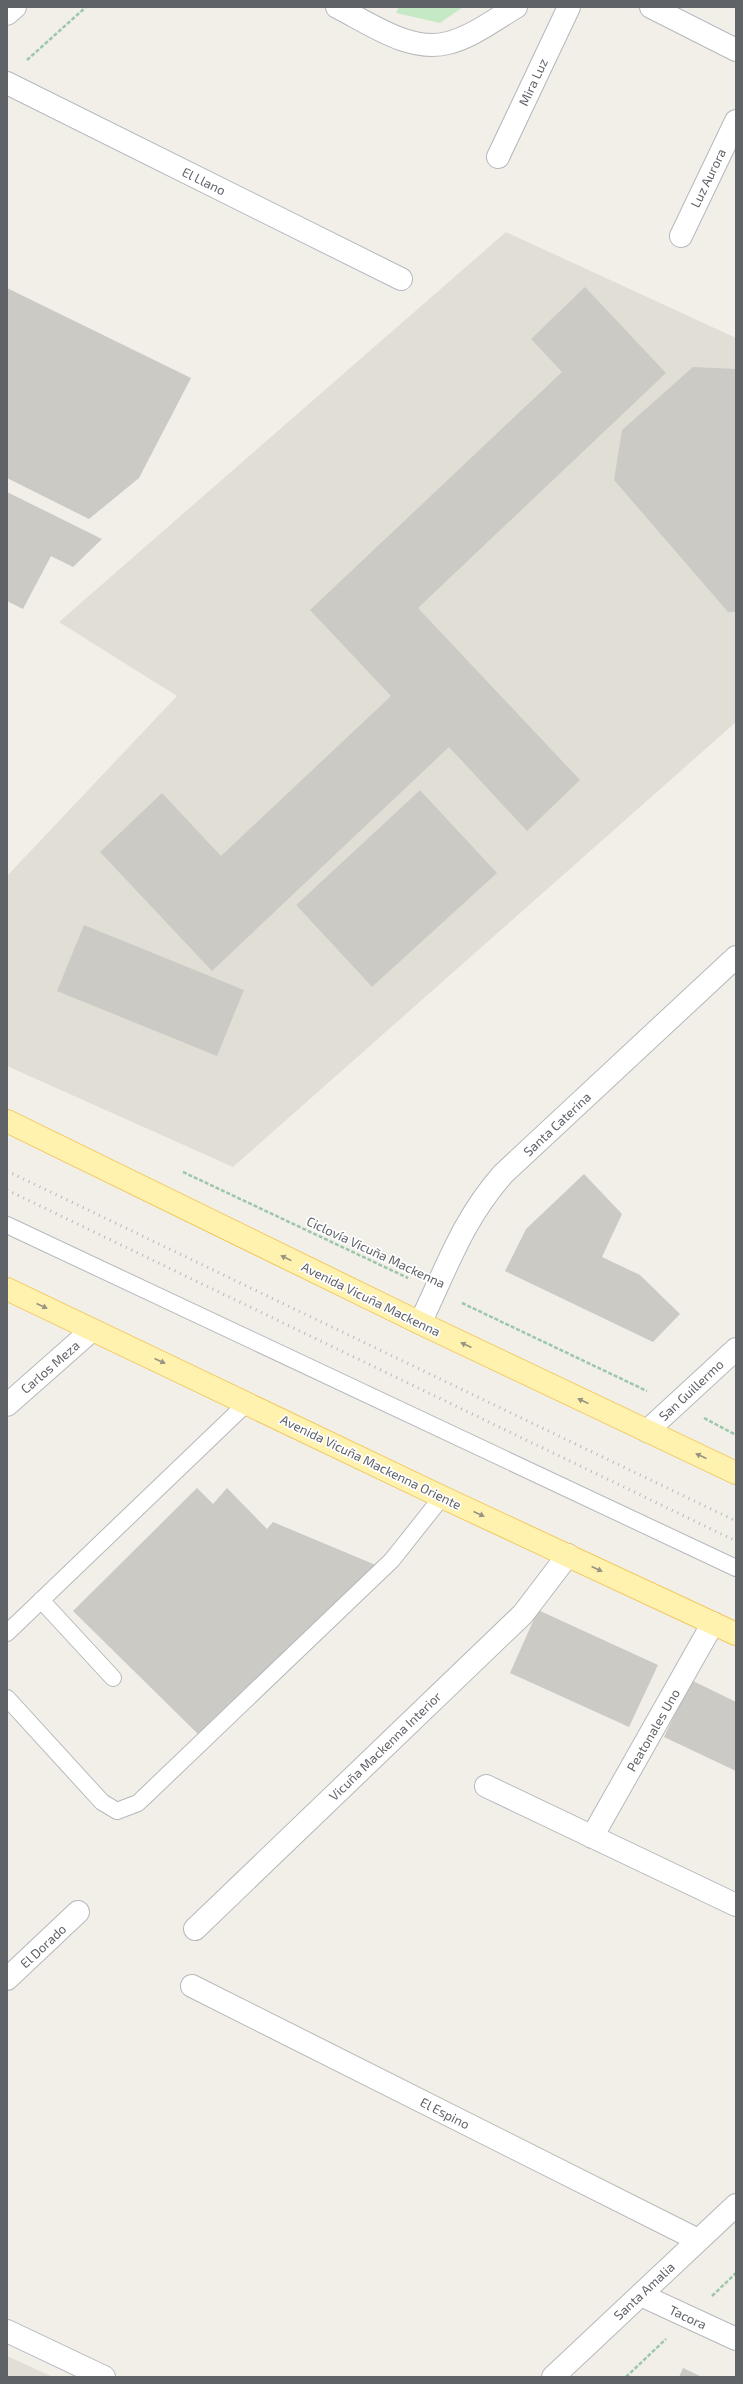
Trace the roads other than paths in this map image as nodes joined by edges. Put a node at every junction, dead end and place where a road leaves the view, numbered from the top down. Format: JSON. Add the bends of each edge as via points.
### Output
{"nodes":[{"id":1,"x":15,"y":7,"type":"edge"},
{"id":2,"x":337,"y":7,"type":"edge"},
{"id":3,"x":516,"y":7,"type":"edge"},
{"id":4,"x":569,"y":7,"type":"edge"},
{"id":5,"x":651,"y":7,"type":"edge"},
{"id":6,"x":7,"y":14,"type":"edge"},
{"id":7,"x":736,"y":50,"type":"edge"},
{"id":8,"x":7,"y":83,"type":"edge"},
{"id":9,"x":736,"y":121,"type":"edge"},
{"id":10,"x":498,"y":157,"type":"dead end"},
{"id":11,"x":680,"y":236,"type":"dead end"},
{"id":12,"x":401,"y":279,"type":"dead end"},
{"id":13,"x":736,"y":956,"type":"edge"},
{"id":14,"x":7,"y":1121,"type":"edge"},
{"id":15,"x":7,"y":1225,"type":"edge"},
{"id":16,"x":7,"y":1289,"type":"edge"},
{"id":17,"x":420,"y":1324,"type":"junction"},
{"id":18,"x":92,"y":1330,"type":"junction"},
{"id":19,"x":736,"y":1349,"type":"edge"},
{"id":20,"x":247,"y":1403,"type":"junction"},
{"id":21,"x":7,"y":1405,"type":"edge"},
{"id":22,"x":647,"y":1431,"type":"junction"},
{"id":23,"x":736,"y":1473,"type":"edge"},
{"id":24,"x":442,"y":1497,"type":"junction"},
{"id":25,"x":568,"y":1555,"type":"junction"},
{"id":26,"x":736,"y":1568,"type":"edge"},
{"id":27,"x":41,"y":1600,"type":"junction"},
{"id":28,"x":713,"y":1623,"type":"junction"},
{"id":29,"x":7,"y":1633,"type":"edge"},
{"id":30,"x":736,"y":1634,"type":"edge"},
{"id":31,"x":114,"y":1678,"type":"dead end"},
{"id":32,"x":7,"y":1698,"type":"edge"},
{"id":33,"x":486,"y":1786,"type":"dead end"},
{"id":34,"x":592,"y":1836,"type":"junction"},
{"id":35,"x":736,"y":1905,"type":"edge"},
{"id":36,"x":78,"y":1912,"type":"dead end"},
{"id":37,"x":195,"y":1929,"type":"dead end"},
{"id":38,"x":7,"y":1979,"type":"edge"},
{"id":39,"x":192,"y":1986,"type":"dead end"},
{"id":40,"x":736,"y":2205,"type":"edge"},
{"id":41,"x":698,"y":2240,"type":"junction"},
{"id":42,"x":641,"y":2295,"type":"junction"},
{"id":43,"x":7,"y":2331,"type":"edge"},
{"id":44,"x":736,"y":2340,"type":"edge"},
{"id":45,"x":104,"y":2377,"type":"edge"},
{"id":46,"x":553,"y":2377,"type":"edge"}],
"edges":[{"from":1,"to":6,"type":"street"},
{"from":2,"to":3,"type":"street","via":[[393,35],[429,45],[448,43],[464,37]]},
{"from":4,"to":10,"type":"street","name":"Mira Luz"},
{"from":5,"to":7,"type":"street"},
{"from":8,"to":12,"type":"street","name":"El Llano"},
{"from":9,"to":11,"type":"street","name":"Luz Aurora"},
{"from":13,"to":17,"type":"street","name":"Santa Caterina","via":[[503,1174],[464,1226]]},
{"from":17,"to":14,"type":"main road","name":"Avenida Vicuña Mackenna","one_way":true},
{"from":15,"to":26,"type":"lane"},
{"from":16,"to":18,"type":"main road","name":"Avenida Vicuña Mackenna Oriente","one_way":true},
{"from":22,"to":17,"type":"main road","name":"Avenida Vicuña Mackenna","one_way":true},
{"from":18,"to":20,"type":"main road","name":"Avenida Vicuña Mackenna Oriente","one_way":true},
{"from":18,"to":21,"type":"street","name":"Carlos Meza"},
{"from":19,"to":22,"type":"street","name":"San Guillermo"},
{"from":20,"to":24,"type":"main road","name":"Avenida Vicuña Mackenna Oriente"},
{"from":20,"to":27,"type":"lane"},
{"from":23,"to":22,"type":"main road","name":"Avenida Vicuña Mackenna","one_way":true},
{"from":24,"to":25,"type":"main road","name":"Avenida Vicuña Mackenna Oriente","one_way":true},
{"from":24,"to":32,"type":"lane","via":[[392,1560],[138,1803],[117,1811],[102,1802]]},
{"from":25,"to":28,"type":"main road","name":"Avenida Vicuña Mackenna Oriente","one_way":true},
{"from":25,"to":37,"type":"street","name":"Vicuña Mackenna Interior","via":[[523,1614]]},
{"from":27,"to":29,"type":"lane"},
{"from":27,"to":31,"type":"lane"},
{"from":28,"to":30,"type":"main road","name":"Avenida Vicuña Mackenna Oriente"},
{"from":28,"to":34,"type":"street","name":"Peatonales Uno"},
{"from":33,"to":34,"type":"street"},
{"from":34,"to":35,"type":"street"},
{"from":36,"to":38,"type":"street","name":"El Dorado"},
{"from":39,"to":41,"type":"street","name":"El Espino"},
{"from":40,"to":41,"type":"street","name":"Santa Amalia"},
{"from":41,"to":42,"type":"street","name":"Santa Amalia"},
{"from":42,"to":44,"type":"street","name":"Tacora"},
{"from":42,"to":46,"type":"street","name":"Santa Amalia"},
{"from":43,"to":45,"type":"street"}]}
